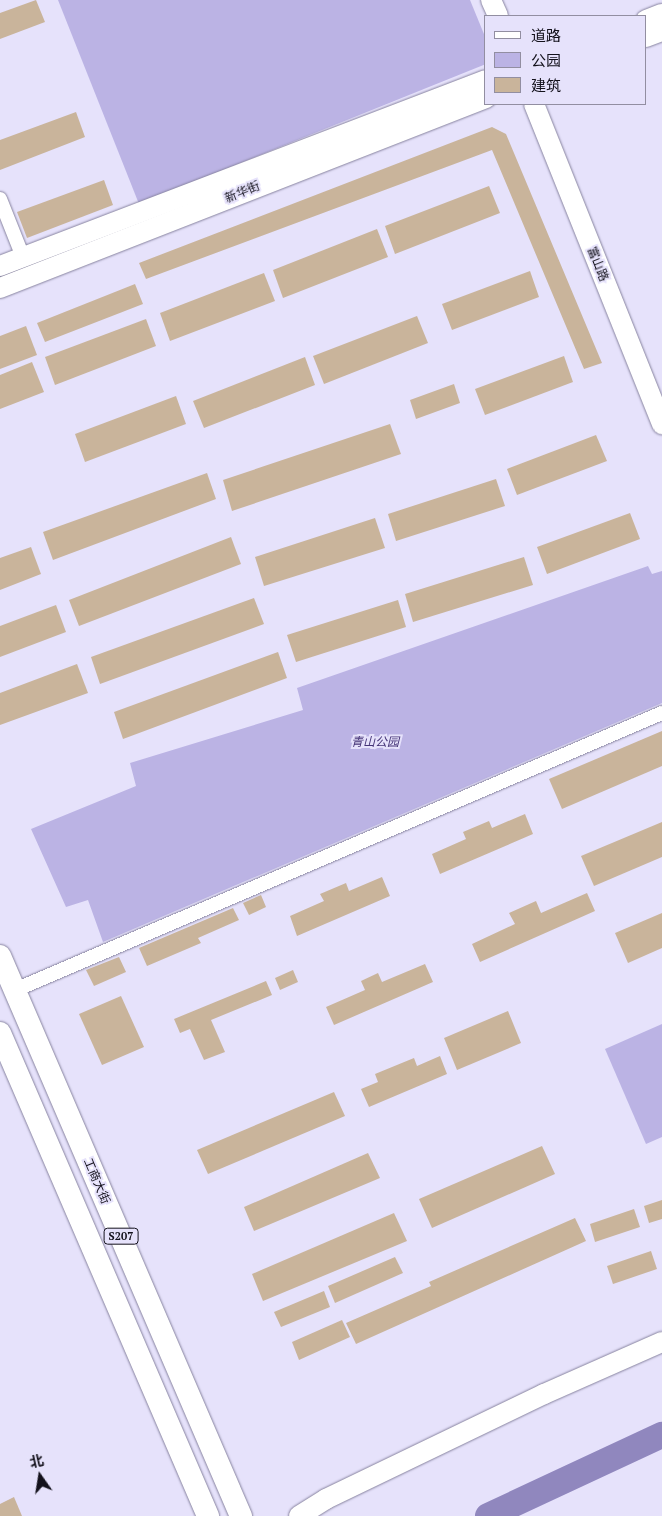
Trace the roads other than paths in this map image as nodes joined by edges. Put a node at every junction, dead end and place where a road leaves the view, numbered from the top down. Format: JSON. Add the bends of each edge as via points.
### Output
{"nodes":[{"id":1,"x":491,"y":0,"type":"edge"},
{"id":2,"x":662,"y":14,"type":"edge"},
{"id":3,"x":498,"y":15,"type":"edge"},
{"id":4,"x":647,"y":20,"type":"edge"},
{"id":5,"x":662,"y":31,"type":"edge"},
{"id":6,"x":647,"y":37,"type":"edge"},
{"id":7,"x":484,"y":81,"type":"edge"},
{"id":8,"x":484,"y":99,"type":"edge"},
{"id":9,"x":534,"y":105,"type":"edge"},
{"id":10,"x":0,"y":199,"type":"edge"},
{"id":11,"x":23,"y":257,"type":"junction"},
{"id":12,"x":0,"y":266,"type":"edge"},
{"id":13,"x":0,"y":288,"type":"edge"},
{"id":14,"x":662,"y":424,"type":"edge"},
{"id":15,"x":662,"y":713,"type":"edge"},
{"id":16,"x":0,"y":956,"type":"edge"},
{"id":17,"x":15,"y":990,"type":"junction"},
{"id":18,"x":0,"y":1033,"type":"edge"},
{"id":19,"x":662,"y":1342,"type":"edge"},
{"id":20,"x":208,"y":1516,"type":"edge"},
{"id":21,"x":241,"y":1516,"type":"edge"},
{"id":22,"x":298,"y":1516,"type":"edge"}],
"edges":[{"from":1,"to":3,"type":"street"},
{"from":2,"to":4,"type":"street"},
{"from":5,"to":6,"type":"street"},
{"from":7,"to":11,"type":"street","name":"新华街"},
{"from":8,"to":13,"type":"street","name":"新华街"},
{"from":9,"to":14,"type":"street","name":"富山路"},
{"from":10,"to":11,"type":"street"},
{"from":11,"to":12,"type":"street","name":"新华街"},
{"from":15,"to":17,"type":"street"},
{"from":16,"to":17,"type":"main road","name":"工商大街","number":"S207"},
{"from":17,"to":21,"type":"main road","name":"工商大街","number":"S207"},
{"from":18,"to":20,"type":"main road","number":"S207"},
{"from":19,"to":22,"type":"street","via":[[544,1394],[326,1499]]}]}
